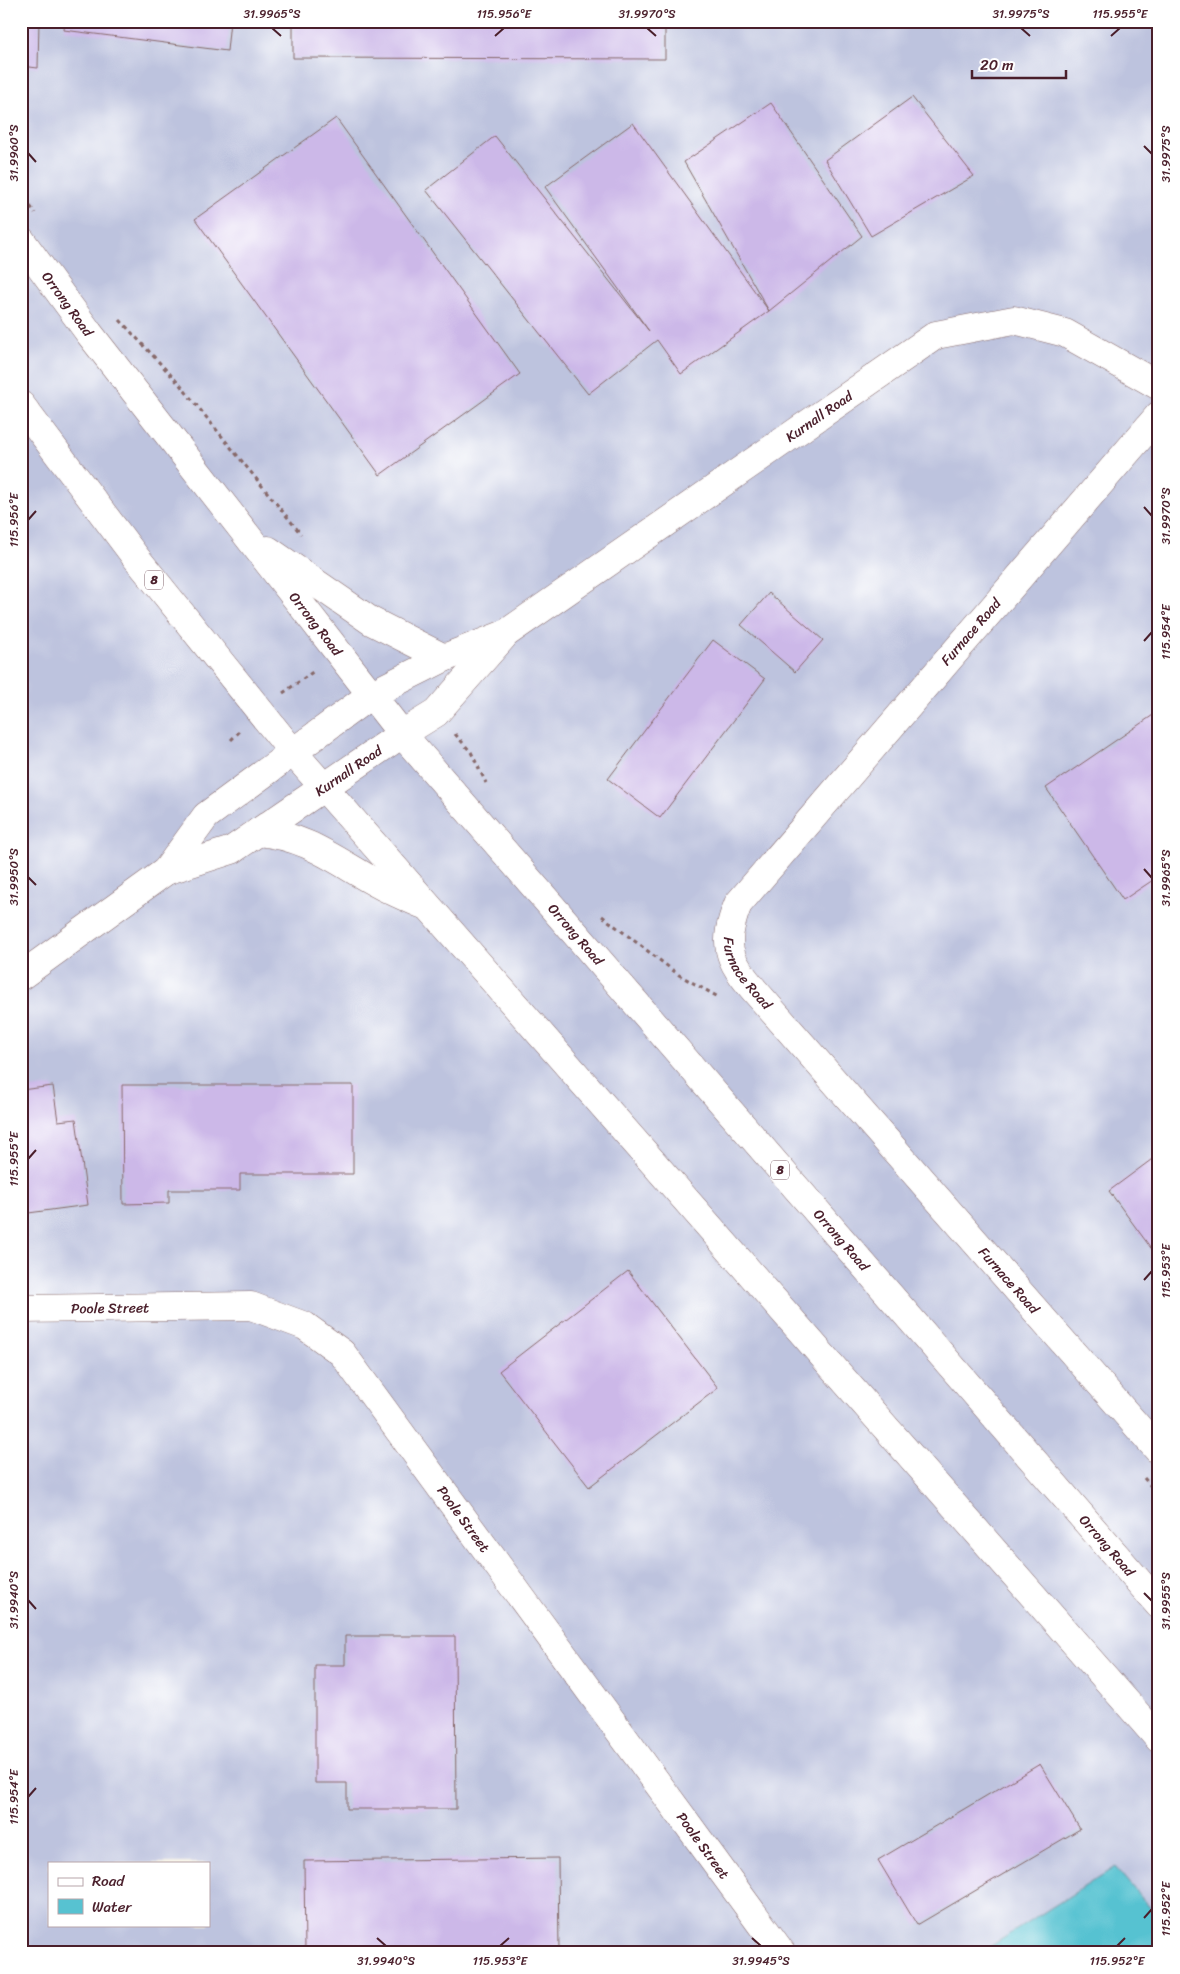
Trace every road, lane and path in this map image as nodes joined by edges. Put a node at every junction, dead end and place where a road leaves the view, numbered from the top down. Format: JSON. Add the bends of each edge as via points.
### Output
{"nodes":[{"id":1,"x":21,"y":193,"type":"edge"},
{"id":2,"x":38,"y":217,"type":"dead end"},
{"id":3,"x":21,"y":240,"type":"edge"},
{"id":4,"x":115,"y":315,"type":"dead end"},
{"id":5,"x":1159,"y":386,"type":"edge"},
{"id":6,"x":21,"y":404,"type":"edge"},
{"id":7,"x":1159,"y":415,"type":"edge"},
{"id":8,"x":244,"y":533,"type":"junction"},
{"id":9,"x":303,"y":536,"type":"dead end"},
{"id":10,"x":505,"y":634,"type":"junction"},
{"id":11,"x":339,"y":652,"type":"junction"},
{"id":12,"x":444,"y":658,"type":"junction"},
{"id":13,"x":372,"y":694,"type":"junction"},
{"id":14,"x":261,"y":712,"type":"junction"},
{"id":15,"x":436,"y":713,"type":"junction"},
{"id":16,"x":402,"y":734,"type":"junction"},
{"id":17,"x":230,"y":740,"type":"dead end"},
{"id":18,"x":292,"y":751,"type":"junction"},
{"id":19,"x":323,"y":787,"type":"junction"},
{"id":20,"x":493,"y":790,"type":"dead end"},
{"id":21,"x":258,"y":832,"type":"junction"},
{"id":22,"x":166,"y":871,"type":"junction"},
{"id":23,"x":429,"y":908,"type":"junction"},
{"id":24,"x":599,"y":913,"type":"dead end"},
{"id":25,"x":21,"y":976,"type":"edge"},
{"id":26,"x":728,"y":1002,"type":"dead end"},
{"id":27,"x":21,"y":1309,"type":"edge"},
{"id":28,"x":1159,"y":1451,"type":"edge"},
{"id":29,"x":1139,"y":1473,"type":"dead end"},
{"id":30,"x":1159,"y":1496,"type":"edge"},
{"id":31,"x":1159,"y":1605,"type":"edge"},
{"id":32,"x":1159,"y":1739,"type":"edge"},
{"id":33,"x":782,"y":1953,"type":"edge"}],
"edges":[{"from":1,"to":2,"type":"path"},
{"from":3,"to":8,"type":"main road","name":"Orrong Road","number":"8"},
{"from":4,"to":9,"type":"path","via":[[181,386]]},
{"from":5,"to":10,"type":"main road","name":"Kurnall Road","via":[[1065,333],[1014,320],[936,335]]},
{"from":6,"to":14,"type":"main road","number":"8","via":[[134,555]]},
{"from":7,"to":28,"type":"main road","name":"Furnace Road","via":[[738,904],[730,924],[728,946],[737,970]]},
{"from":8,"to":11,"type":"main road","name":"Orrong Road","number":"8"},
{"from":8,"to":12,"type":"main road","via":[[370,621]]},
{"from":10,"to":12,"type":"main road","name":"Kurnall Road"},
{"from":10,"to":15,"type":"main road","name":"Kurnall Road"},
{"from":11,"to":13,"type":"main road","name":"Orrong Road","number":"8"},
{"from":11,"to":14,"type":"path"},
{"from":12,"to":13,"type":"main road","name":"Kurnall Road"},
{"from":13,"to":16,"type":"main road","name":"Orrong Road","number":"8"},
{"from":13,"to":18,"type":"main road","name":"Kurnall Road"},
{"from":14,"to":17,"type":"path"},
{"from":14,"to":18,"type":"main road","number":"8"},
{"from":15,"to":16,"type":"main road","name":"Kurnall Road"},
{"from":15,"to":20,"type":"path","via":[[471,752]]},
{"from":16,"to":19,"type":"main road","name":"Kurnall Road"},
{"from":16,"to":31,"type":"main road","name":"Orrong Road","number":"8"},
{"from":18,"to":19,"type":"main road","number":"8"},
{"from":18,"to":22,"type":"main road","name":"Kurnall Road","via":[[206,816]]},
{"from":19,"to":21,"type":"main road","name":"Kurnall Road"},
{"from":19,"to":23,"type":"main road","number":"8"},
{"from":21,"to":22,"type":"main road","name":"Kurnall Road","via":[[232,850]]},
{"from":21,"to":23,"type":"main road","via":[[281,834],[312,845],[380,885]]},
{"from":22,"to":25,"type":"main road","name":"Kurnall Road"},
{"from":23,"to":32,"type":"main road","number":"8"},
{"from":24,"to":26,"type":"path","via":[[679,975]]},
{"from":27,"to":33,"type":"main road","name":"Poole Street","via":[[251,1306],[305,1326],[342,1353]]},
{"from":29,"to":30,"type":"path"}]}
